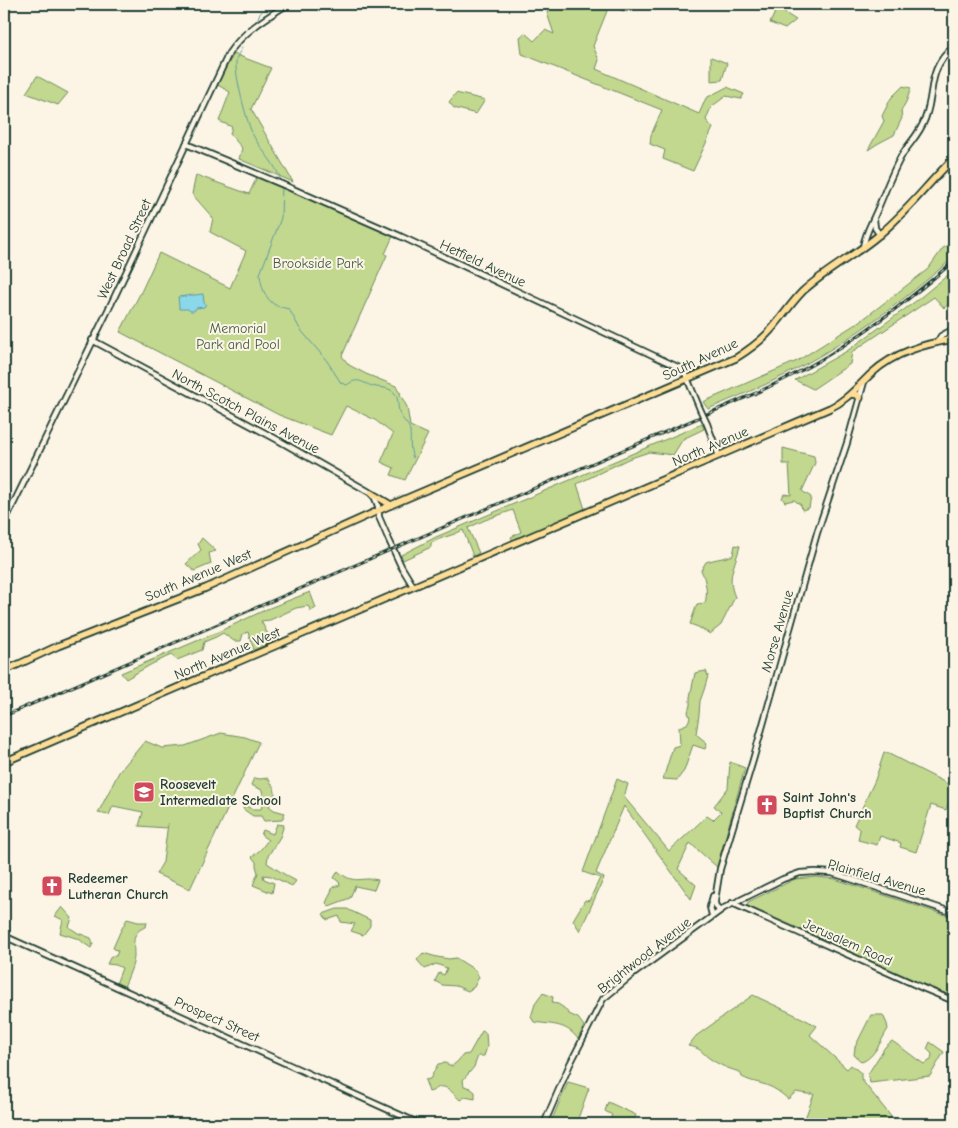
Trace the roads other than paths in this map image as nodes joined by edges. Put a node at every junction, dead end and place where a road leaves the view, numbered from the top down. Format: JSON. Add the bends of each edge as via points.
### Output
{"nodes":[{"id":1,"x":288,"y":4,"type":"edge"},
{"id":2,"x":954,"y":46,"type":"edge"},
{"id":3,"x":186,"y":144,"type":"junction"},
{"id":4,"x":954,"y":158,"type":"edge"},
{"id":5,"x":874,"y":217,"type":"junction"},
{"id":6,"x":880,"y":235,"type":"junction"},
{"id":7,"x":862,"y":247,"type":"junction"},
{"id":8,"x":954,"y":329,"type":"edge"},
{"id":9,"x":954,"y":339,"type":"edge"},
{"id":10,"x":92,"y":340,"type":"junction"},
{"id":11,"x":938,"y":341,"type":"junction"},
{"id":12,"x":687,"y":380,"type":"junction"},
{"id":13,"x":864,"y":382,"type":"junction"},
{"id":14,"x":851,"y":394,"type":"junction"},
{"id":15,"x":860,"y":398,"type":"junction"},
{"id":16,"x":719,"y":456,"type":"junction"},
{"id":17,"x":371,"y":493,"type":"junction"},
{"id":18,"x":402,"y":501,"type":"joint"},
{"id":19,"x":391,"y":505,"type":"junction"},
{"id":20,"x":378,"y":511,"type":"junction"},
{"id":21,"x":4,"y":523,"type":"edge"},
{"id":22,"x":461,"y":566,"type":"joint"},
{"id":23,"x":413,"y":586,"type":"junction"},
{"id":24,"x":4,"y":671,"type":"edge"},
{"id":25,"x":4,"y":762,"type":"edge"},
{"id":26,"x":716,"y":888,"type":"junction"},
{"id":27,"x":732,"y":903,"type":"junction"},
{"id":28,"x":719,"y":911,"type":"junction"},
{"id":29,"x":954,"y":913,"type":"edge"},
{"id":30,"x":712,"y":915,"type":"junction"},
{"id":31,"x":4,"y":936,"type":"edge"},
{"id":32,"x":954,"y":1001,"type":"edge"},
{"id":33,"x":420,"y":1124,"type":"edge"},
{"id":34,"x":544,"y":1124,"type":"edge"}],
"edges":[{"from":1,"to":3,"type":"street","name":"West Broad Street","via":[[250,29],[236,43]]},
{"from":2,"to":5,"type":"street","via":[[938,66],[920,132],[903,154]]},
{"from":3,"to":10,"type":"street","name":"West Broad Street"},
{"from":3,"to":12,"type":"street","name":"Hetfield Avenue","via":[[400,236],[682,369]]},
{"from":4,"to":6,"type":"main road","name":"South Avenue"},
{"from":5,"to":6,"type":"street","via":[[875,228]]},
{"from":5,"to":7,"type":"street"},
{"from":6,"to":7,"type":"main road","name":"South Avenue"},
{"from":7,"to":12,"type":"main road","name":"South Avenue","via":[[804,291],[752,348]]},
{"from":8,"to":11,"type":"street","name":"North Avenue"},
{"from":9,"to":11,"type":"main road"},
{"from":10,"to":17,"type":"street","name":"North Scotch Plains Avenue"},
{"from":10,"to":21,"type":"street","name":"West Broad Street"},
{"from":11,"to":13,"type":"main road","name":"North Avenue","via":[[899,355]]},
{"from":12,"to":16,"type":"street","name":"Hetfield Avenue","bridge":true},
{"from":12,"to":18,"type":"main road","name":"South Avenue"},
{"from":13,"to":14,"type":"main road","name":"North Avenue"},
{"from":13,"to":15,"type":"street","name":"Morse Avenue"},
{"from":14,"to":15,"type":"main road"},
{"from":14,"to":16,"type":"main road","name":"North Avenue","via":[[830,408]]},
{"from":15,"to":26,"type":"street","name":"Morse Avenue","via":[[816,533]]},
{"from":16,"to":22,"type":"main road","name":"North Avenue"},
{"from":17,"to":19,"type":"main road"},
{"from":17,"to":20,"type":"street"},
{"from":18,"to":19,"type":"main road","name":"South Avenue West"},
{"from":19,"to":20,"type":"main road","name":"South Avenue West"},
{"from":20,"to":23,"type":"street"},
{"from":20,"to":24,"type":"main road","name":"South Avenue West","via":[[206,588],[58,646]]},
{"from":22,"to":23,"type":"main road","name":"North Avenue West"},
{"from":23,"to":25,"type":"main road","name":"North Avenue West"},
{"from":26,"to":28,"type":"street","name":"Morse Avenue","via":[[715,904]]},
{"from":26,"to":30,"type":"street","name":"Morse Avenue","via":[[710,907]]},
{"from":27,"to":28,"type":"street","name":"Plainfield Avenue"},
{"from":27,"to":29,"type":"street","name":"Plainfield Avenue","via":[[791,876],[824,872],[845,876]]},
{"from":27,"to":32,"type":"street","name":"Jerusalem Road"},
{"from":28,"to":30,"type":"street","name":"Plainfield Avenue"},
{"from":30,"to":34,"type":"street","name":"Brightwood Avenue","via":[[603,999]]},
{"from":31,"to":33,"type":"street","name":"Prospect Street"}]}
